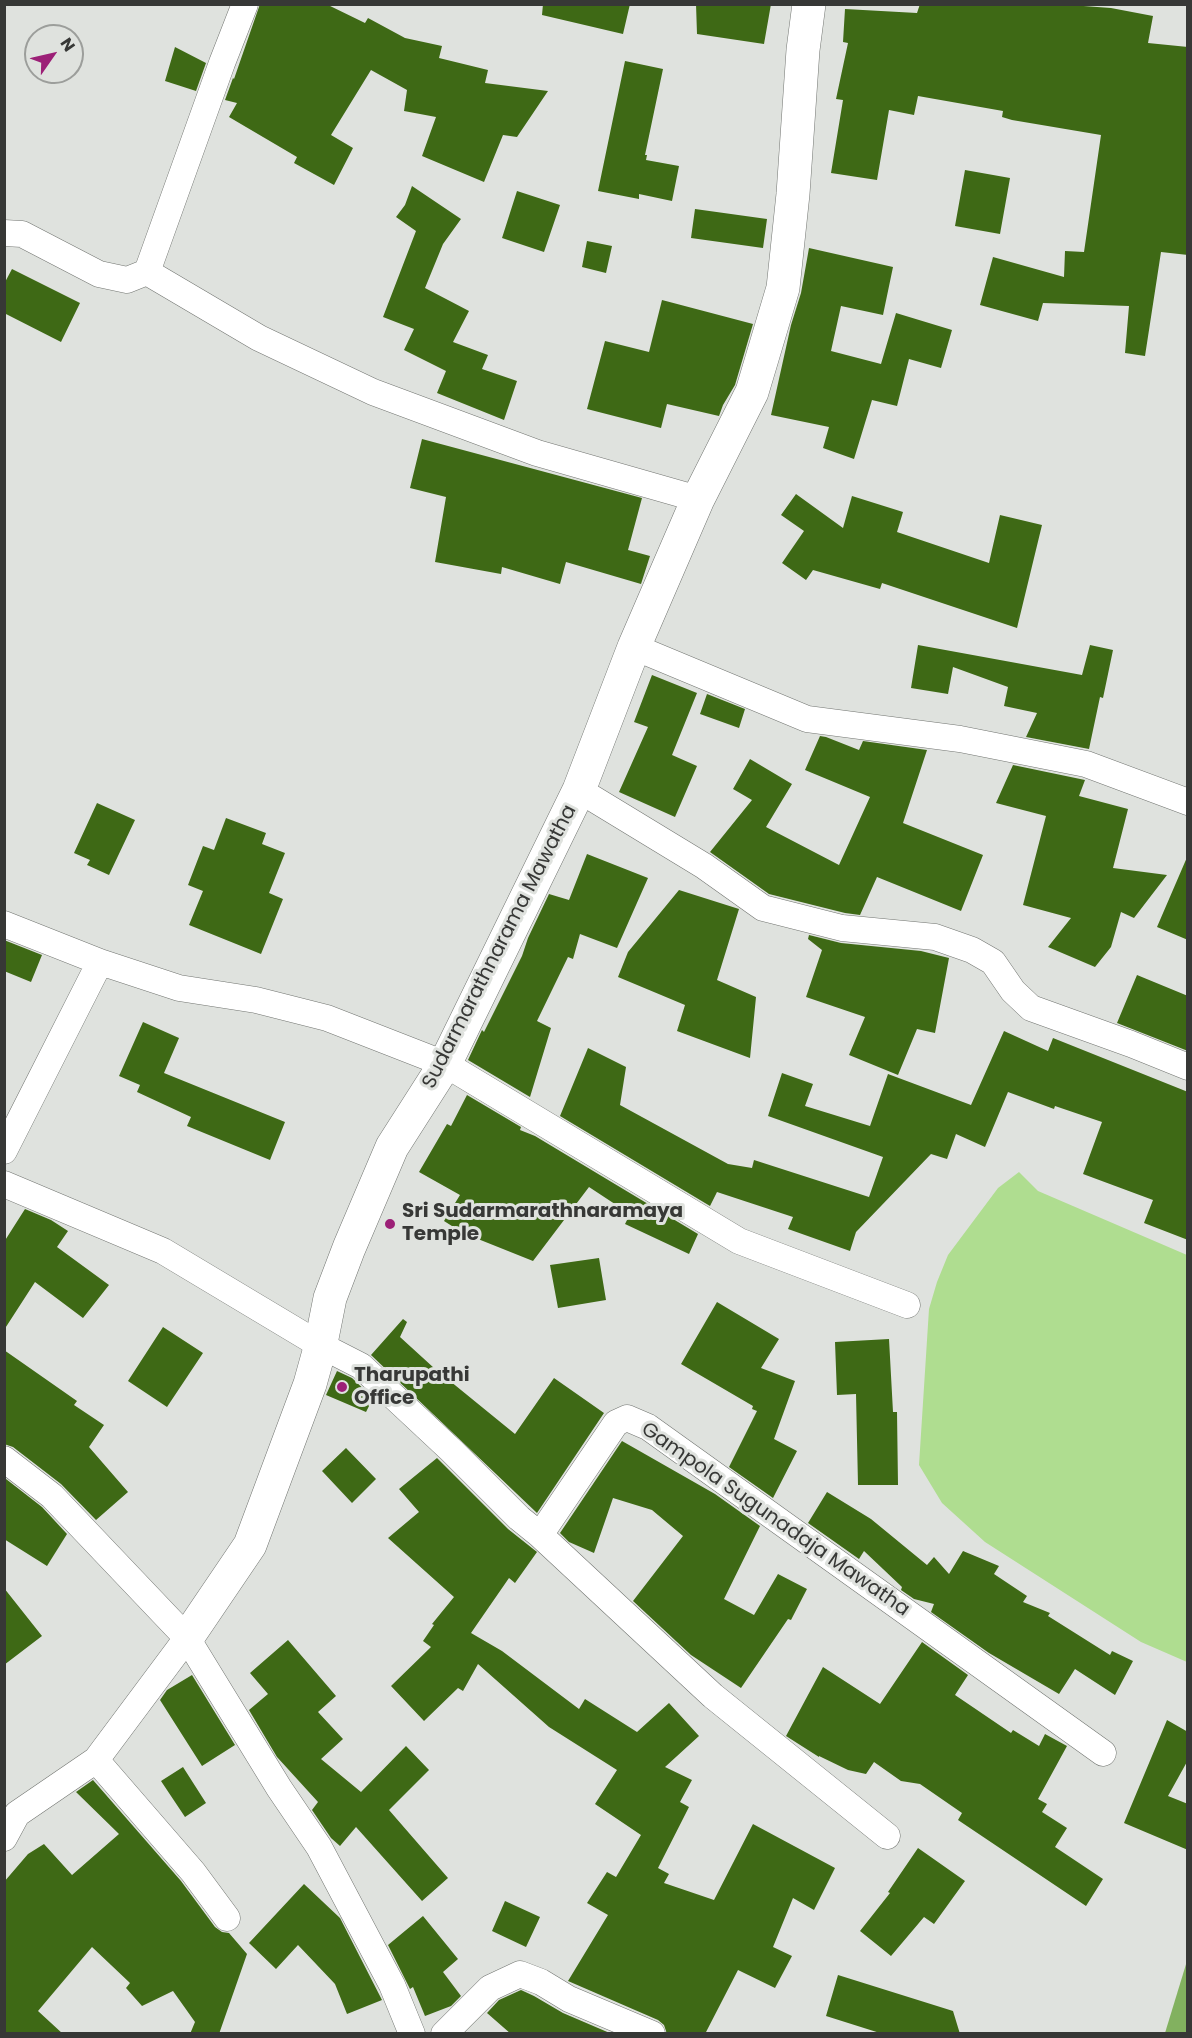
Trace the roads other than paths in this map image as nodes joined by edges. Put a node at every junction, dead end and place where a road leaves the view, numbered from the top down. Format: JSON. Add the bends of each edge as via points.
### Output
{"nodes":[{"id":1,"x":245,"y":4,"type":"edge"},
{"id":2,"x":809,"y":4,"type":"edge"},
{"id":3,"x":4,"y":232,"type":"edge"},
{"id":4,"x":147,"y":272,"type":"junction"},
{"id":5,"x":698,"y":499,"type":"junction"},
{"id":6,"x":634,"y":647,"type":"junction"},
{"id":7,"x":579,"y":789,"type":"junction"},
{"id":8,"x":1188,"y":802,"type":"edge"},
{"id":9,"x":4,"y":924,"type":"edge"},
{"id":10,"x":100,"y":962,"type":"junction"},
{"id":11,"x":445,"y":1064,"type":"junction"},
{"id":12,"x":1188,"y":1067,"type":"edge"},
{"id":13,"x":4,"y":1151,"type":"edge"},
{"id":14,"x":4,"y":1184,"type":"edge"},
{"id":15,"x":907,"y":1305,"type":"dead end"},
{"id":16,"x":320,"y":1345,"type":"junction"},
{"id":17,"x":4,"y":1460,"type":"edge"},
{"id":18,"x":540,"y":1535,"type":"junction"},
{"id":19,"x":187,"y":1638,"type":"junction"},
{"id":20,"x":1103,"y":1753,"type":"dead end"},
{"id":21,"x":96,"y":1760,"type":"junction"},
{"id":22,"x":11,"y":1817,"type":"edge"},
{"id":23,"x":887,"y":1836,"type":"dead end"},
{"id":24,"x":4,"y":1838,"type":"edge"},
{"id":25,"x":227,"y":1918,"type":"dead end"},
{"id":26,"x":412,"y":2034,"type":"edge"},
{"id":27,"x":444,"y":2034,"type":"edge"},
{"id":28,"x":652,"y":2034,"type":"edge"}],
"edges":[{"from":1,"to":4,"type":"street"},
{"from":2,"to":5,"type":"street","name":"Sudarmarathnarama Mawatha","via":[[783,288],[752,392]]},
{"from":3,"to":4,"type":"street","via":[[22,234],[99,274],[127,280]]},
{"from":4,"to":5,"type":"street","via":[[259,338],[373,392],[537,453]]},
{"from":5,"to":6,"type":"street","name":"Sudarmarathnarama Mawatha"},
{"from":6,"to":7,"type":"street","name":"Sudarmarathnarama Mawatha"},
{"from":6,"to":8,"type":"street","via":[[807,719],[960,740],[1086,764]]},
{"from":7,"to":11,"type":"street","name":"Sudarmarathnarama Mawatha"},
{"from":7,"to":12,"type":"street","via":[[764,908],[842,928],[935,937],[972,950],[993,962],[1030,1008]]},
{"from":9,"to":10,"type":"street"},
{"from":10,"to":11,"type":"street","via":[[179,988],[256,1000],[327,1018]]},
{"from":10,"to":13,"type":"street"},
{"from":11,"to":15,"type":"street","via":[[739,1241]]},
{"from":11,"to":16,"type":"street","name":"Sudarmarathnarama Mawatha","via":[[392,1148],[330,1298]]},
{"from":14,"to":16,"type":"street","via":[[163,1251]]},
{"from":16,"to":18,"type":"street","via":[[361,1366]]},
{"from":16,"to":19,"type":"street","name":"Sudarmarathnarama Mawatha","via":[[310,1384],[250,1545]]},
{"from":17,"to":19,"type":"street","via":[[52,1496]]},
{"from":18,"to":20,"type":"street","name":"Gampola Sugunadaja Mawatha","via":[[616,1423],[627,1418],[648,1427]]},
{"from":18,"to":23,"type":"street","via":[[714,1696]]},
{"from":19,"to":21,"type":"street"},
{"from":19,"to":26,"type":"street","via":[[319,1847],[392,1985]]},
{"from":21,"to":22,"type":"street"},
{"from":21,"to":25,"type":"street","via":[[193,1872]]},
{"from":22,"to":24,"type":"street"},
{"from":27,"to":28,"type":"street","via":[[490,1988],[520,1974],[569,2000]]}]}
